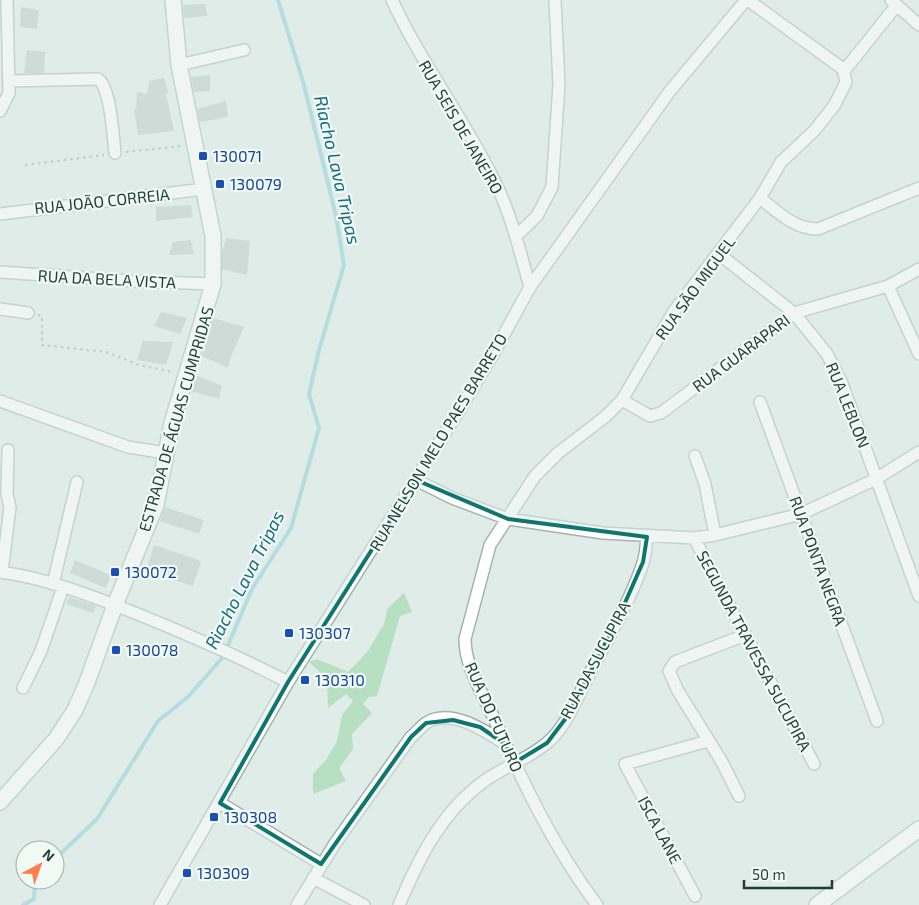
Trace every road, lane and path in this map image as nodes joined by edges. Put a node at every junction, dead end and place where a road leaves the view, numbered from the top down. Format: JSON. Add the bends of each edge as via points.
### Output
{"nodes":[{"id":1,"x":7,"y":0,"type":"edge"},
{"id":2,"x":173,"y":0,"type":"edge"},
{"id":3,"x":392,"y":0,"type":"edge"},
{"id":4,"x":555,"y":0,"type":"edge"},
{"id":5,"x":747,"y":0,"type":"edge"},
{"id":6,"x":894,"y":3,"type":"edge"},
{"id":7,"x":919,"y":25,"type":"edge"},
{"id":8,"x":244,"y":50,"type":"dead end"},
{"id":9,"x":179,"y":65,"type":"junction"},
{"id":10,"x":844,"y":71,"type":"junction"},
{"id":11,"x":10,"y":81,"type":"junction"},
{"id":12,"x":0,"y":112,"type":"edge"},
{"id":13,"x":115,"y":153,"type":"dead end"},
{"id":14,"x":919,"y":188,"type":"edge"},
{"id":15,"x":204,"y":189,"type":"junction"},
{"id":16,"x":760,"y":198,"type":"junction"},
{"id":17,"x":0,"y":214,"type":"edge"},
{"id":18,"x":516,"y":236,"type":"junction"},
{"id":19,"x":719,"y":254,"type":"junction"},
{"id":20,"x":919,"y":269,"type":"edge"},
{"id":21,"x":0,"y":272,"type":"edge"},
{"id":22,"x":213,"y":284,"type":"junction"},
{"id":23,"x":888,"y":286,"type":"junction"},
{"id":24,"x":530,"y":287,"type":"junction"},
{"id":25,"x":0,"y":309,"type":"edge"},
{"id":26,"x":28,"y":313,"type":"joint"},
{"id":27,"x":794,"y":313,"type":"junction"},
{"id":28,"x":919,"y":354,"type":"edge"},
{"id":29,"x":185,"y":375,"type":"junction"},
{"id":30,"x":622,"y":400,"type":"junction"},
{"id":31,"x":0,"y":401,"type":"edge"},
{"id":32,"x":760,"y":402,"type":"dead end"},
{"id":33,"x":8,"y":450,"type":"dead end"},
{"id":34,"x":166,"y":452,"type":"junction"},
{"id":35,"x":919,"y":452,"type":"edge"},
{"id":36,"x":695,"y":456,"type":"dead end"},
{"id":37,"x":876,"y":479,"type":"junction"},
{"id":38,"x":416,"y":480,"type":"junction"},
{"id":39,"x":77,"y":482,"type":"dead end"},
{"id":40,"x":801,"y":514,"type":"junction"},
{"id":41,"x":508,"y":518,"type":"junction"},
{"id":42,"x":715,"y":535,"type":"junction"},
{"id":43,"x":647,"y":537,"type":"junction"},
{"id":44,"x":694,"y":538,"type":"junction"},
{"id":45,"x":1,"y":572,"type":"edge"},
{"id":46,"x":58,"y":585,"type":"junction"},
{"id":47,"x":919,"y":596,"type":"edge"},
{"id":48,"x":115,"y":605,"type":"junction"},
{"id":49,"x":745,"y":635,"type":"junction"},
{"id":50,"x":288,"y":682,"type":"junction"},
{"id":51,"x":23,"y":688,"type":"dead end"},
{"id":52,"x":876,"y":720,"type":"dead end"},
{"id":53,"x":708,"y":741,"type":"junction"},
{"id":54,"x":505,"y":744,"type":"junction"},
{"id":55,"x":514,"y":763,"type":"junction"},
{"id":56,"x":814,"y":764,"type":"dead end"},
{"id":57,"x":739,"y":796,"type":"dead end"},
{"id":58,"x":0,"y":802,"type":"edge"},
{"id":59,"x":220,"y":803,"type":"junction"},
{"id":60,"x":919,"y":829,"type":"edge"},
{"id":61,"x":321,"y":864,"type":"junction"},
{"id":62,"x":313,"y":878,"type":"junction"},
{"id":63,"x":695,"y":896,"type":"dead end"},
{"id":64,"x":160,"y":905,"type":"edge"},
{"id":65,"x":297,"y":905,"type":"edge"},
{"id":66,"x":364,"y":905,"type":"edge"},
{"id":67,"x":399,"y":905,"type":"edge"},
{"id":68,"x":597,"y":905,"type":"edge"},
{"id":69,"x":816,"y":905,"type":"edge"}],
"edges":[{"from":1,"to":11,"type":"street"},
{"from":2,"to":9,"type":"main road","name":"ESTRADA DE ÁGUAS CUMPRIDAS"},
{"from":3,"to":18,"type":"street","name":"RUA SEIS DE JANEIRO","via":[[496,185]]},
{"from":4,"to":18,"type":"street","via":[[559,85],[552,187],[537,216]]},
{"from":5,"to":10,"type":"street"},
{"from":5,"to":24,"type":"street","name":"RUA NELSON MELO PAES BARRETO","via":[[670,92]]},
{"from":6,"to":7,"type":"street"},
{"from":6,"to":10,"type":"street"},
{"from":8,"to":9,"type":"street"},
{"from":9,"to":15,"type":"main road","name":"ESTRADA DE ÁGUAS CUMPRIDAS"},
{"from":10,"to":16,"type":"street","name":"RUA SÃO MIGUEL","via":[[846,82],[834,106],[814,131],[784,158]]},
{"from":11,"to":12,"type":"street","via":[[9,93]]},
{"from":11,"to":13,"type":"street","via":[[98,79],[107,97]]},
{"from":14,"to":16,"type":"street","via":[[818,229],[806,229],[795,224]]},
{"from":15,"to":17,"type":"street","name":"RUA JOÃO CORREIA"},
{"from":15,"to":22,"type":"main road","name":"ESTRADA DE ÁGUAS CUMPRIDAS","via":[[213,236]]},
{"from":16,"to":19,"type":"street","name":"RUA SÃO MIGUEL"},
{"from":18,"to":24,"type":"street","name":"RUA SEIS DE JANEIRO"},
{"from":19,"to":27,"type":"street","name":"RUA LEBLON"},
{"from":19,"to":30,"type":"street","name":"RUA SÃO MIGUEL","via":[[674,311]]},
{"from":20,"to":23,"type":"street","name":"RUA GUARAPARI"},
{"from":21,"to":22,"type":"street","name":"RUA DA BELA VISTA","via":[[132,282]]},
{"from":22,"to":29,"type":"main road","name":"ESTRADA DE ÁGUAS CUMPRIDAS"},
{"from":23,"to":27,"type":"street","name":"RUA GUARAPARI"},
{"from":23,"to":28,"type":"street"},
{"from":24,"to":38,"type":"street","name":"RUA NELSON MELO PAES BARRETO"},
{"from":25,"to":26,"type":"street"},
{"from":26,"to":29,"type":"path","via":[[42,316],[42,345],[106,352],[139,365]]},
{"from":27,"to":30,"type":"street","name":"RUA GUARAPARI","via":[[661,413],[650,416]]},
{"from":27,"to":37,"type":"street","name":"RUA LEBLON","via":[[827,354],[841,381]]},
{"from":29,"to":34,"type":"main road","name":"ESTRADA DE ÁGUAS CUMPRIDAS"},
{"from":30,"to":41,"type":"street","name":"RUA SÃO MIGUEL","via":[[535,476]]},
{"from":31,"to":34,"type":"street","via":[[128,447]]},
{"from":32,"to":40,"type":"street","name":"RUA PONTA NEGRA"},
{"from":33,"to":45,"type":"street","via":[[7,494],[10,507]]},
{"from":34,"to":48,"type":"main road","name":"ESTRADA DE ÁGUAS CUMPRIDAS","via":[[156,505]]},
{"from":35,"to":37,"type":"street"},
{"from":36,"to":42,"type":"street","via":[[705,484]]},
{"from":37,"to":40,"type":"street"},
{"from":37,"to":47,"type":"street","name":"RUA LEBLON"},
{"from":38,"to":41,"type":"street","via":[[452,498]]},
{"from":38,"to":50,"type":"street","name":"RUA NELSON MELO PAES BARRETO"},
{"from":39,"to":46,"type":"street"},
{"from":40,"to":42,"type":"street"},
{"from":40,"to":52,"type":"street","name":"RUA PONTA NEGRA"},
{"from":41,"to":43,"type":"street"},
{"from":41,"to":54,"type":"street","name":"RUA DO FUTURO","via":[[490,545],[465,639],[465,653]]},
{"from":42,"to":44,"type":"street"},
{"from":43,"to":44,"type":"street"},
{"from":43,"to":55,"type":"street","name":"RUA DA SUCUPIRA","via":[[644,562],[634,586],[566,718],[547,743]]},
{"from":44,"to":49,"type":"street","name":"SEGUNDA TRAVESSA SUCUPIRA"},
{"from":45,"to":46,"type":"street"},
{"from":46,"to":48,"type":"street"},
{"from":46,"to":51,"type":"street","via":[[40,651]]},
{"from":48,"to":50,"type":"street","via":[[233,654]]},
{"from":48,"to":58,"type":"main road","name":"ESTRADA DE ÁGUAS CUMPRIDAS","via":[[76,710],[56,739]]},
{"from":49,"to":53,"type":"street","via":[[690,655],[671,666],[670,678]]},
{"from":49,"to":56,"type":"street","name":"SEGUNDA TRAVESSA SUCUPIRA"},
{"from":50,"to":59,"type":"street","name":"RUA NELSON MELO PAES BARRETO"},
{"from":53,"to":57,"type":"street"},
{"from":53,"to":63,"type":"street","name":"ISCA LANE","via":[[625,764]]},
{"from":54,"to":55,"type":"street","name":"RUA DO FUTURO"},
{"from":54,"to":61,"type":"street","via":[[480,727],[437,718],[426,723],[412,737]]},
{"from":55,"to":67,"type":"street","name":"RUA DA SUCUPIRA","via":[[482,782],[443,822],[425,848]]},
{"from":55,"to":68,"type":"street","name":"RUA DO FUTURO","via":[[578,880]]},
{"from":59,"to":61,"type":"street"},
{"from":59,"to":64,"type":"street","name":"RUA NELSON MELO PAES BARRETO"},
{"from":60,"to":69,"type":"main road"},
{"from":61,"to":62,"type":"street"},
{"from":62,"to":65,"type":"street"},
{"from":62,"to":66,"type":"street"}]}
